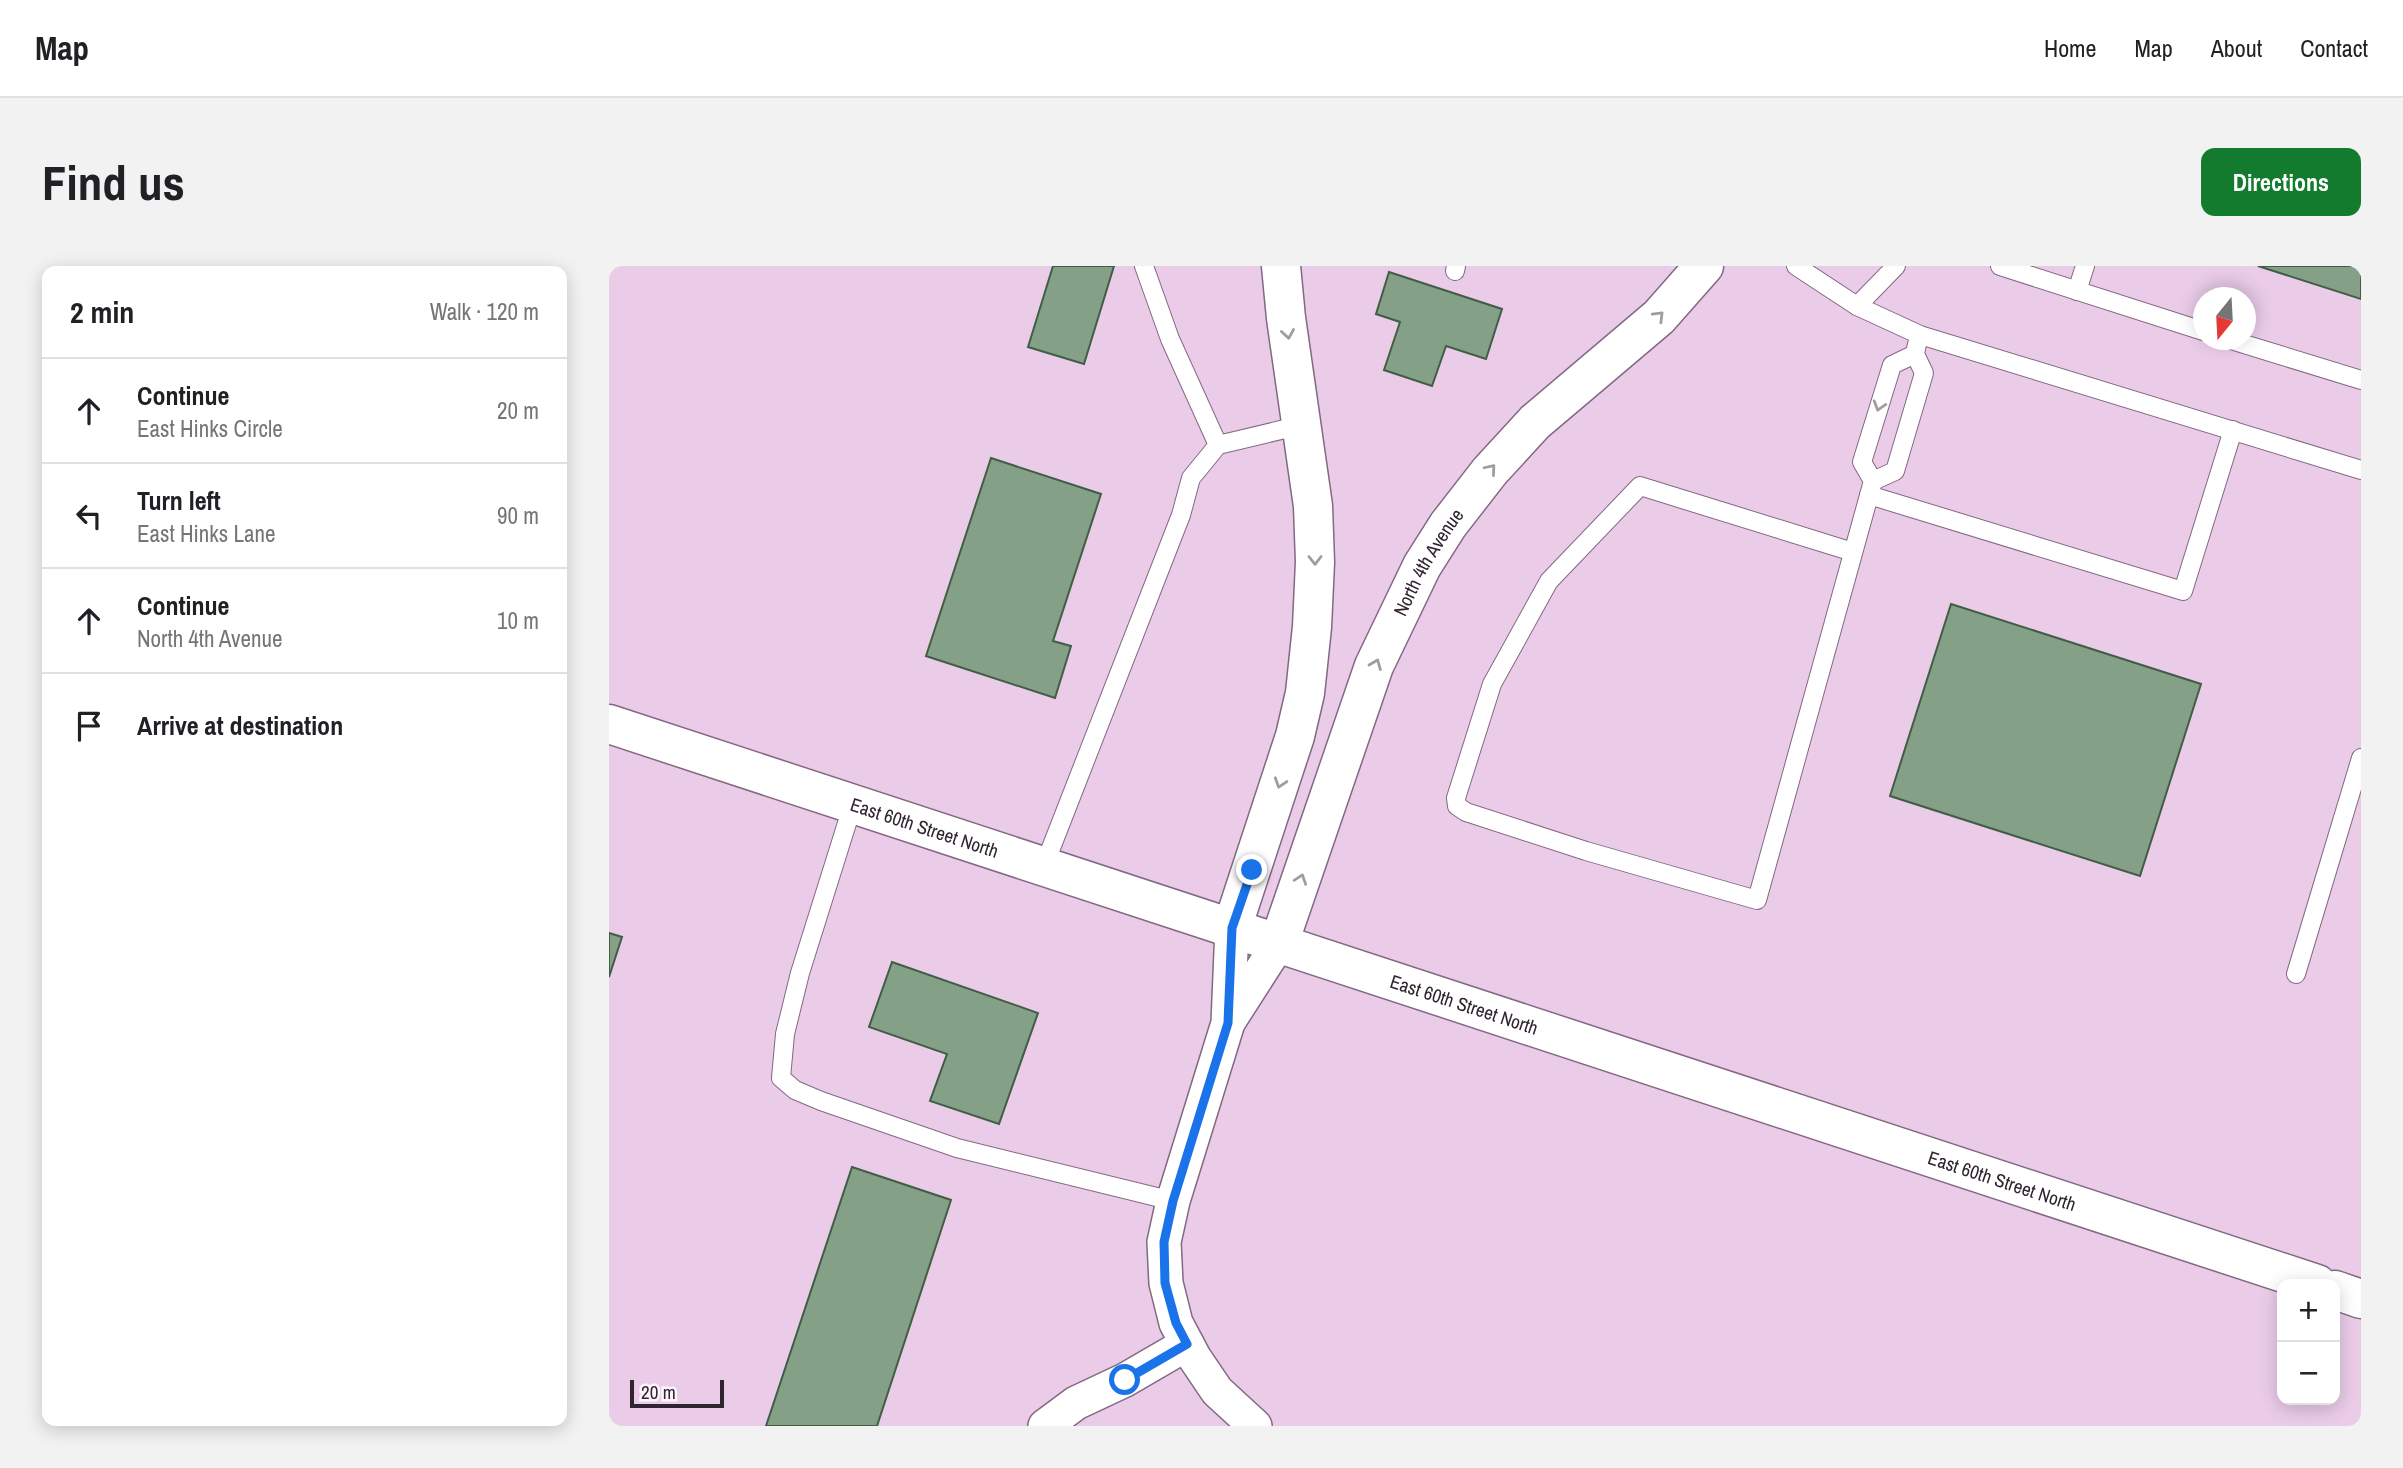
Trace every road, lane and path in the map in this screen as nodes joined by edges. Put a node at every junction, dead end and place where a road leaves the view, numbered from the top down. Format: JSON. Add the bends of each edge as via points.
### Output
{"nodes":[{"id":1,"x":1144,"y":266,"type":"edge"},
{"id":2,"x":1281,"y":266,"type":"edge"},
{"id":3,"x":1704,"y":266,"type":"edge"},
{"id":4,"x":1796,"y":266,"type":"edge"},
{"id":5,"x":1896,"y":266,"type":"edge"},
{"id":6,"x":2000,"y":266,"type":"edge"},
{"id":7,"x":2085,"y":266,"type":"edge"},
{"id":8,"x":2077,"y":291,"type":"junction"},
{"id":9,"x":1857,"y":306,"type":"junction"},
{"id":10,"x":2193,"y":328,"type":"edge"},
{"id":11,"x":1920,"y":335,"type":"junction"},
{"id":12,"x":2256,"y":348,"type":"edge"},
{"id":13,"x":1915,"y":354,"type":"junction"},
{"id":14,"x":2361,"y":380,"type":"edge"},
{"id":15,"x":1302,"y":425,"type":"junction"},
{"id":16,"x":2233,"y":430,"type":"junction"},
{"id":17,"x":1218,"y":445,"type":"junction"},
{"id":18,"x":2361,"y":470,"type":"edge"},
{"id":19,"x":1871,"y":488,"type":"junction"},
{"id":20,"x":1853,"y":552,"type":"junction"},
{"id":21,"x":609,"y":724,"type":"edge"},
{"id":22,"x":2361,"y":758,"type":"edge"},
{"id":23,"x":853,"y":804,"type":"junction"},
{"id":24,"x":1044,"y":866,"type":"junction"},
{"id":25,"x":1232,"y":928,"type":"junction"},
{"id":26,"x":1279,"y":943,"type":"junction"},
{"id":27,"x":2296,"y":974,"type":"dead end"},
{"id":28,"x":1228,"y":1023,"type":"junction"},
{"id":29,"x":1173,"y":1201,"type":"junction"},
{"id":30,"x":2302,"y":1279,"type":"edge"},
{"id":31,"x":2340,"y":1292,"type":"edge"},
{"id":32,"x":2361,"y":1299,"type":"edge"},
{"id":33,"x":1187,"y":1344,"type":"junction"},
{"id":34,"x":1045,"y":1426,"type":"edge"},
{"id":35,"x":1255,"y":1426,"type":"edge"}],
"edges":[{"from":1,"to":17,"type":"lane","via":[[1170,339]]},
{"from":2,"to":15,"type":"main road","one_way":true},
{"from":26,"to":3,"type":"main road","name":"North 4th Avenue","one_way":true,"via":[[1374,666],[1422,566],[1490,471],[1535,422],[1659,317]]},
{"from":4,"to":9,"type":"lane"},
{"from":5,"to":9,"type":"lane"},
{"from":6,"to":8,"type":"lane"},
{"from":7,"to":8,"type":"lane"},
{"from":8,"to":10,"type":"lane"},
{"from":9,"to":11,"type":"lane"},
{"from":11,"to":13,"type":"lane"},
{"from":11,"to":16,"type":"lane"},
{"from":12,"to":14,"type":"lane"},
{"from":13,"to":19,"type":"lane","via":[[1924,373],[1895,471]]},
{"from":13,"to":19,"type":"lane","one_way":true,"via":[[1892,365],[1862,462]]},
{"from":15,"to":17,"type":"lane"},
{"from":15,"to":25,"type":"main road","one_way":true,"via":[[1315,562],[1305,693]]},
{"from":16,"to":18,"type":"lane"},
{"from":16,"to":19,"type":"lane","via":[[2183,591]]},
{"from":17,"to":24,"type":"lane","via":[[1191,478],[1181,515]]},
{"from":19,"to":20,"type":"lane"},
{"from":20,"to":20,"type":"lane","via":[[1757,901],[1586,851],[1457,806],[1455,798],[1492,684],[1549,581],[1640,486]]},
{"from":21,"to":23,"type":"main road","name":"East 60th Street North"},
{"from":22,"to":27,"type":"lane"},
{"from":23,"to":24,"type":"main road","name":"East 60th Street North"},
{"from":23,"to":29,"type":"lane","via":[[800,972],[785,1034],[781,1078],[821,1101],[957,1148]]},
{"from":24,"to":25,"type":"main road","name":"East 60th Street North"},
{"from":25,"to":26,"type":"main road","name":"East 60th Street North"},
{"from":25,"to":28,"type":"street"},
{"from":26,"to":28,"type":"street"},
{"from":26,"to":30,"type":"main road","name":"East 60th Street North"},
{"from":28,"to":29,"type":"street"},
{"from":29,"to":33,"type":"street","via":[[1164,1242],[1165,1283]]},
{"from":31,"to":32,"type":"main road"},
{"from":33,"to":34,"type":"street","via":[[1076,1403]]},
{"from":33,"to":35,"type":"street","via":[[1217,1391]]}]}
